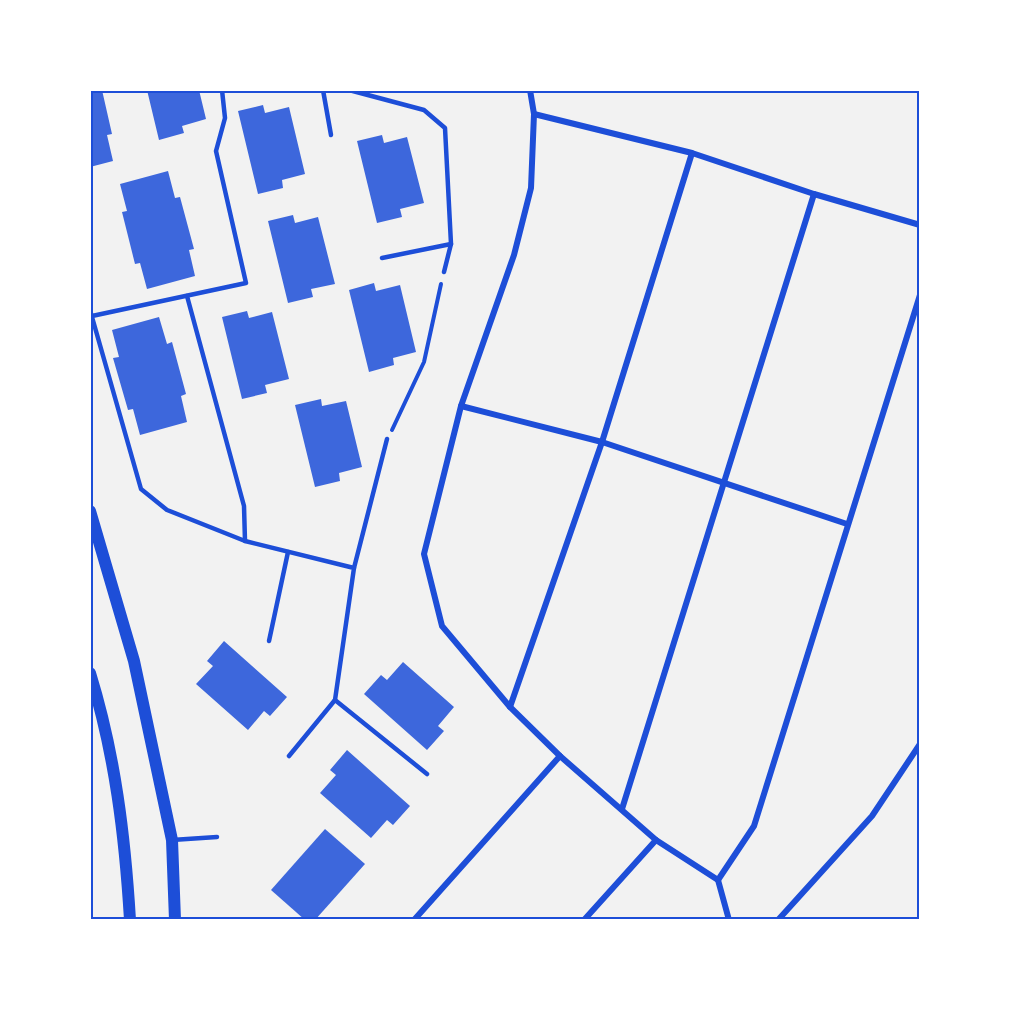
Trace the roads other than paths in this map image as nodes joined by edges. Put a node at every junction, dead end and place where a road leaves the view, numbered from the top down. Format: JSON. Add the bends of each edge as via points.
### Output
{"nodes":[{"id":1,"x":222,"y":90,"type":"edge"},
{"id":2,"x":323,"y":90,"type":"edge"},
{"id":3,"x":349,"y":90,"type":"edge"},
{"id":4,"x":530,"y":90,"type":"edge"},
{"id":5,"x":534,"y":114,"type":"junction"},
{"id":6,"x":331,"y":135,"type":"dead end"},
{"id":7,"x":692,"y":153,"type":"junction"},
{"id":8,"x":814,"y":194,"type":"junction"},
{"id":9,"x":920,"y":225,"type":"edge"},
{"id":10,"x":451,"y":244,"type":"junction"},
{"id":11,"x":382,"y":258,"type":"dead end"},
{"id":12,"x":444,"y":272,"type":"road end"},
{"id":13,"x":920,"y":295,"type":"edge"},
{"id":14,"x":187,"y":296,"type":"junction"},
{"id":15,"x":91,"y":313,"type":"edge"},
{"id":16,"x":460,"y":406,"type":"junction"},
{"id":17,"x":387,"y":439,"type":"road end"},
{"id":18,"x":602,"y":442,"type":"junction"},
{"id":19,"x":725,"y":483,"type":"junction"},
{"id":20,"x":90,"y":511,"type":"edge"},
{"id":21,"x":847,"y":524,"type":"junction"},
{"id":22,"x":245,"y":541,"type":"junction"},
{"id":23,"x":288,"y":552,"type":"junction"},
{"id":24,"x":354,"y":568,"type":"junction"},
{"id":25,"x":269,"y":641,"type":"dead end"},
{"id":26,"x":90,"y":673,"type":"edge"},
{"id":27,"x":335,"y":700,"type":"junction"},
{"id":28,"x":510,"y":707,"type":"junction"},
{"id":29,"x":920,"y":744,"type":"edge"},
{"id":30,"x":289,"y":756,"type":"dead end"},
{"id":31,"x":560,"y":756,"type":"junction"},
{"id":32,"x":427,"y":774,"type":"dead end"},
{"id":33,"x":622,"y":809,"type":"junction"},
{"id":34,"x":217,"y":837,"type":"dead end"},
{"id":35,"x":172,"y":840,"type":"junction"},
{"id":36,"x":656,"y":840,"type":"junction"},
{"id":37,"x":718,"y":880,"type":"junction"},
{"id":38,"x":130,"y":920,"type":"edge"},
{"id":39,"x":175,"y":920,"type":"edge"},
{"id":40,"x":414,"y":920,"type":"edge"},
{"id":41,"x":584,"y":920,"type":"edge"},
{"id":42,"x":729,"y":920,"type":"edge"},
{"id":43,"x":778,"y":920,"type":"edge"}],
"edges":[{"from":1,"to":14,"type":"lane","via":[[225,118],[216,151],[246,283]]},
{"from":2,"to":6,"type":"lane"},
{"from":3,"to":10,"type":"lane","via":[[424,110],[445,128]]},
{"from":4,"to":5,"type":"street"},
{"from":5,"to":7,"type":"street"},
{"from":5,"to":16,"type":"street","via":[[531,188],[514,255]]},
{"from":7,"to":8,"type":"street"},
{"from":7,"to":18,"type":"street"},
{"from":8,"to":9,"type":"street"},
{"from":8,"to":19,"type":"street"},
{"from":10,"to":11,"type":"lane"},
{"from":10,"to":12,"type":"lane"},
{"from":13,"to":21,"type":"street"},
{"from":14,"to":15,"type":"lane"},
{"from":14,"to":22,"type":"lane","via":[[244,506]]},
{"from":15,"to":22,"type":"lane","via":[[141,489],[167,510]]},
{"from":16,"to":18,"type":"street"},
{"from":16,"to":28,"type":"street","via":[[424,554],[442,626]]},
{"from":17,"to":24,"type":"lane"},
{"from":18,"to":19,"type":"street"},
{"from":18,"to":28,"type":"street"},
{"from":19,"to":21,"type":"street"},
{"from":19,"to":33,"type":"street"},
{"from":20,"to":35,"type":"main road","via":[[134,661]]},
{"from":21,"to":37,"type":"street","via":[[753,826]]},
{"from":22,"to":23,"type":"lane"},
{"from":23,"to":24,"type":"lane"},
{"from":23,"to":25,"type":"lane"},
{"from":24,"to":27,"type":"lane"},
{"from":26,"to":38,"type":"main road","via":[[117,786]]},
{"from":27,"to":30,"type":"lane"},
{"from":27,"to":32,"type":"lane"},
{"from":28,"to":31,"type":"street"},
{"from":29,"to":43,"type":"street","via":[[872,816]]},
{"from":31,"to":33,"type":"street"},
{"from":31,"to":40,"type":"street"},
{"from":33,"to":36,"type":"street"},
{"from":34,"to":35,"type":"lane"},
{"from":35,"to":39,"type":"main road"},
{"from":36,"to":37,"type":"street"},
{"from":36,"to":41,"type":"street"},
{"from":37,"to":42,"type":"street"}]}
